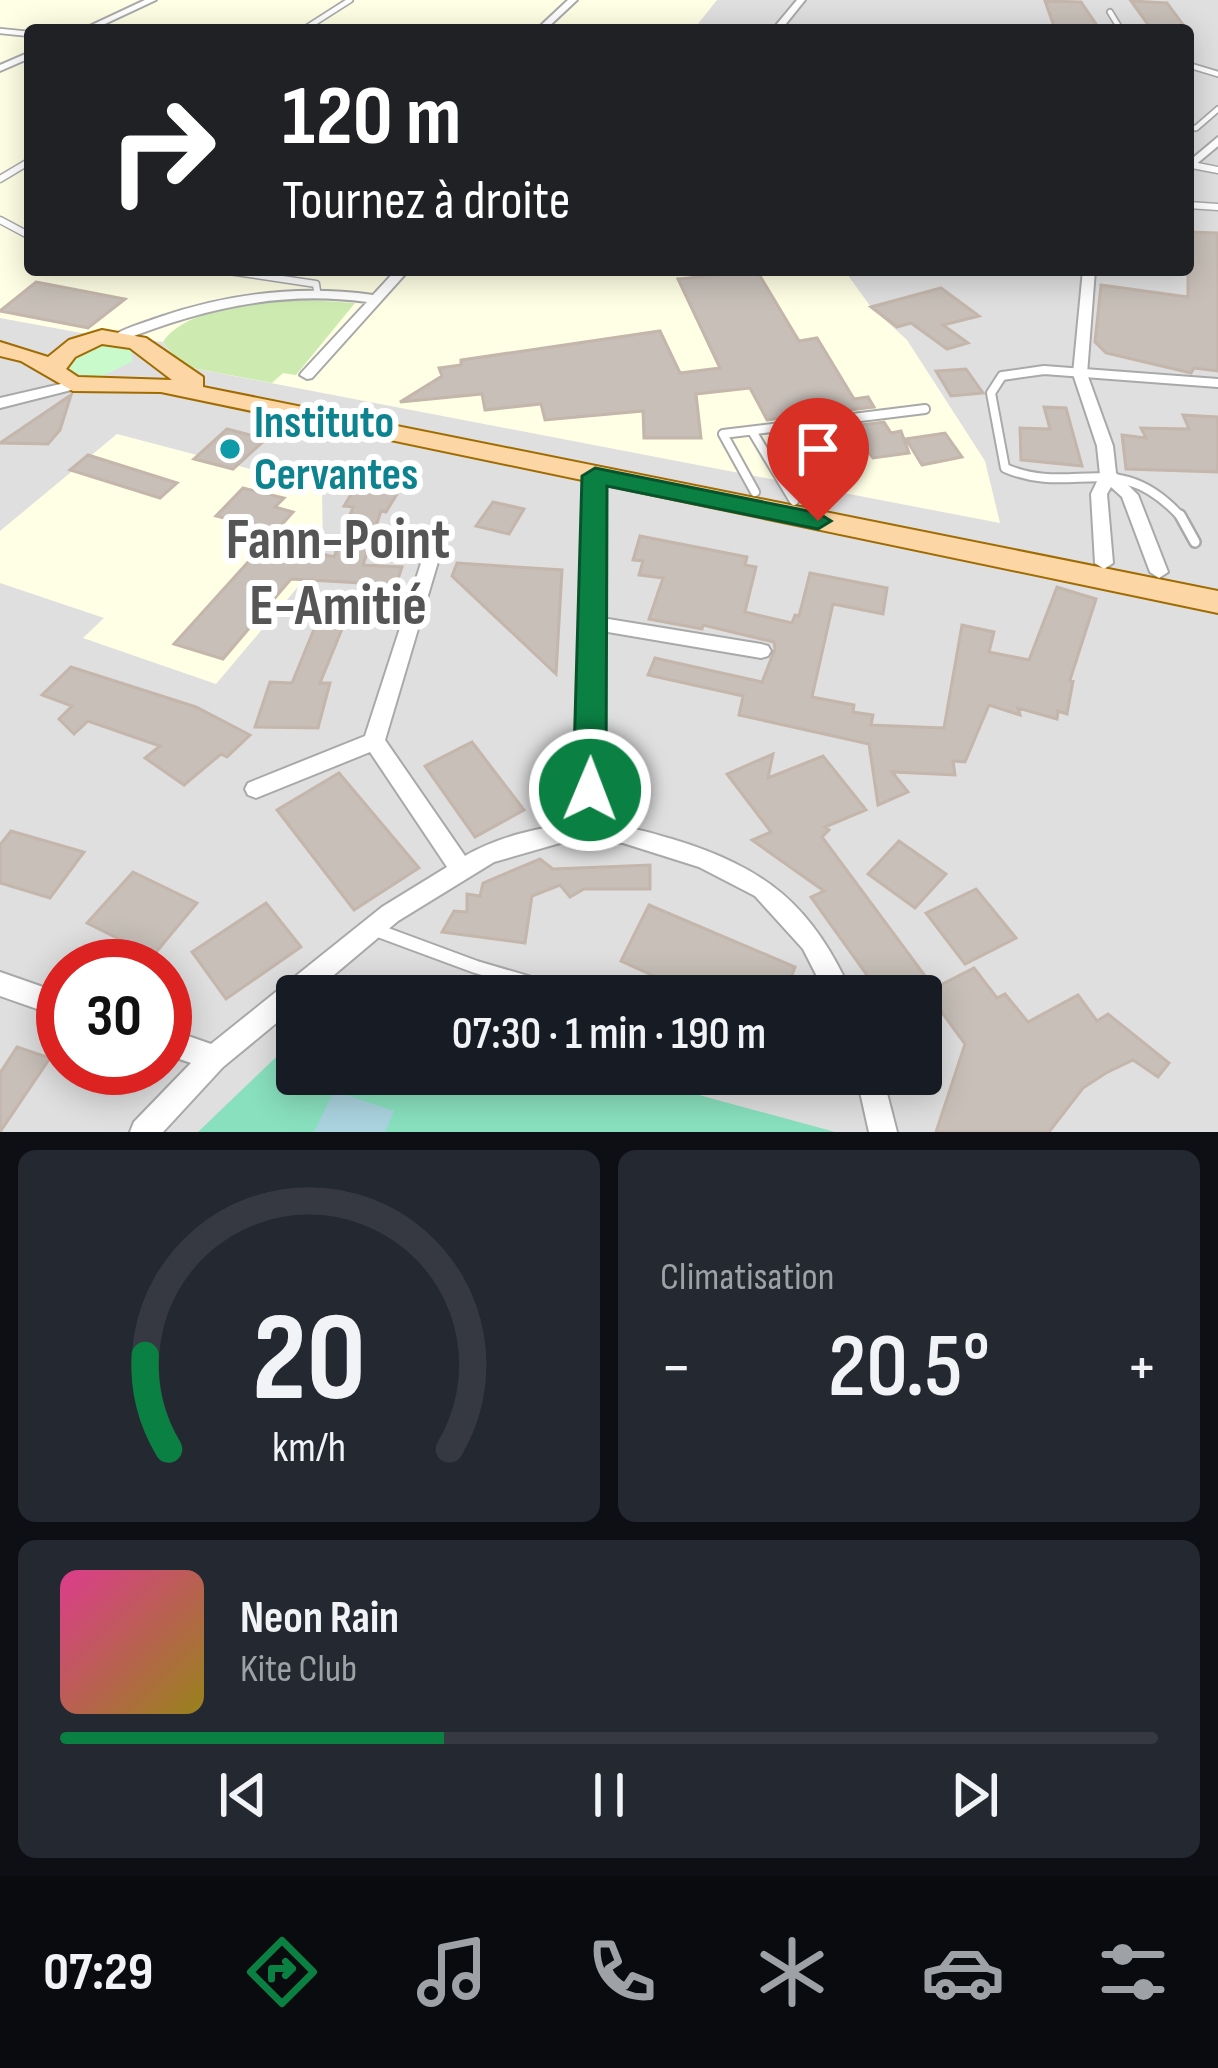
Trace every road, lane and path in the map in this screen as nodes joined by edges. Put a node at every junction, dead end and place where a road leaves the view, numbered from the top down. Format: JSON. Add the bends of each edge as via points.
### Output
{"nodes":[{"id":1,"x":152,"y":0,"type":"edge"},
{"id":2,"x":350,"y":0,"type":"edge"},
{"id":3,"x":573,"y":0,"type":"edge"},
{"id":4,"x":801,"y":0,"type":"edge"},
{"id":5,"x":1110,"y":12,"type":"dead end"},
{"id":6,"x":98,"y":24,"type":"edge"},
{"id":7,"x":312,"y":24,"type":"edge"},
{"id":8,"x":547,"y":24,"type":"edge"},
{"id":9,"x":781,"y":24,"type":"edge"},
{"id":10,"x":1117,"y":24,"type":"edge"},
{"id":11,"x":1218,"y":109,"type":"edge"},
{"id":12,"x":1194,"y":128,"type":"edge"},
{"id":13,"x":1218,"y":140,"type":"edge"},
{"id":14,"x":1194,"y":162,"type":"edge"},
{"id":15,"x":262,"y":276,"type":"edge"},
{"id":16,"x":397,"y":276,"type":"edge"},
{"id":17,"x":1088,"y":276,"type":"edge"},
{"id":18,"x":317,"y":291,"type":"junction"},
{"id":19,"x":376,"y":299,"type":"junction"},
{"id":20,"x":182,"y":313,"type":"junction"},
{"id":21,"x":0,"y":334,"type":"edge"},
{"id":22,"x":105,"y":339,"type":"junction"},
{"id":23,"x":143,"y":347,"type":"junction"},
{"id":24,"x":0,"y":349,"type":"edge"},
{"id":25,"x":1080,"y":374,"type":"junction"},
{"id":26,"x":307,"y":375,"type":"dead end"},
{"id":27,"x":71,"y":378,"type":"junction"},
{"id":28,"x":1218,"y":383,"type":"edge"},
{"id":29,"x":0,"y":401,"type":"edge"},
{"id":30,"x":925,"y":409,"type":"dead end"},
{"id":31,"x":752,"y":431,"type":"junction"},
{"id":32,"x":1108,"y":475,"type":"junction"},
{"id":33,"x":595,"y":476,"type":"junction"},
{"id":34,"x":755,"y":492,"type":"junction"},
{"id":35,"x":794,"y":501,"type":"junction"},
{"id":36,"x":1195,"y":542,"type":"dead end"},
{"id":37,"x":430,"y":555,"type":"dead end"},
{"id":38,"x":1104,"y":563,"type":"junction"},
{"id":39,"x":1159,"y":572,"type":"junction"},
{"id":40,"x":1218,"y":584,"type":"edge"},
{"id":41,"x":1218,"y":602,"type":"edge"},
{"id":42,"x":592,"y":623,"type":"junction"},
{"id":43,"x":761,"y":651,"type":"dead end"},
{"id":44,"x":374,"y":741,"type":"junction"},
{"id":45,"x":256,"y":789,"type":"dead end"},
{"id":46,"x":589,"y":832,"type":"junction"},
{"id":47,"x":461,"y":868,"type":"junction"},
{"id":48,"x":371,"y":928,"type":"junction"},
{"id":49,"x":503,"y":975,"type":"edge"},
{"id":50,"x":829,"y":975,"type":"edge"},
{"id":51,"x":0,"y":984,"type":"edge"},
{"id":52,"x":36,"y":997,"type":"edge"},
{"id":53,"x":192,"y":1050,"type":"edge"},
{"id":54,"x":214,"y":1058,"type":"junction"},
{"id":55,"x":874,"y":1095,"type":"edge"},
{"id":56,"x":144,"y":1132,"type":"edge"},
{"id":57,"x":883,"y":1132,"type":"edge"}],
"edges":[{"from":1,"to":6,"type":"street"},
{"from":2,"to":7,"type":"lane"},
{"from":3,"to":8,"type":"street"},
{"from":4,"to":9,"type":"street"},
{"from":5,"to":10,"type":"lane"},
{"from":11,"to":12,"type":"lane"},
{"from":13,"to":14,"type":"street"},
{"from":15,"to":18,"type":"lane","via":[[316,284]]},
{"from":16,"to":19,"type":"street"},
{"from":17,"to":25,"type":"street"},
{"from":18,"to":19,"type":"street"},
{"from":18,"to":20,"type":"street"},
{"from":19,"to":26,"type":"street"},
{"from":20,"to":22,"type":"street"},
{"from":20,"to":23,"type":"street"},
{"from":21,"to":22,"type":"main road"},
{"from":22,"to":23,"type":"main road"},
{"from":22,"to":27,"type":"main road","via":[[65,352]]},
{"from":23,"to":27,"type":"main road","via":[[132,372]]},
{"from":23,"to":34,"type":"main road","via":[[176,373],[228,391]]},
{"from":24,"to":27,"type":"main road"},
{"from":25,"to":28,"type":"lane"},
{"from":25,"to":32,"type":"street"},
{"from":25,"to":32,"type":"lane","via":[[1002,376],[991,393],[1004,469],[1024,478]]},
{"from":27,"to":29,"type":"street"},
{"from":27,"to":29,"type":"street"},
{"from":27,"to":33,"type":"main road","via":[[161,385]]},
{"from":30,"to":31,"type":"lane"},
{"from":31,"to":34,"type":"lane","via":[[723,434]]},
{"from":31,"to":35,"type":"lane"},
{"from":32,"to":36,"type":"lane","via":[[1162,497]]},
{"from":32,"to":38,"type":"street","via":[[1099,494]]},
{"from":32,"to":39,"type":"street","via":[[1130,495]]},
{"from":33,"to":41,"type":"main road"},
{"from":33,"to":42,"type":"street"},
{"from":34,"to":35,"type":"main road"},
{"from":35,"to":38,"type":"main road"},
{"from":37,"to":44,"type":"street"},
{"from":38,"to":39,"type":"main road"},
{"from":39,"to":40,"type":"main road"},
{"from":42,"to":43,"type":"street"},
{"from":42,"to":46,"type":"street"},
{"from":44,"to":45,"type":"street"},
{"from":44,"to":47,"type":"street"},
{"from":46,"to":47,"type":"street","via":[[516,845]]},
{"from":46,"to":50,"type":"street","via":[[705,860],[763,889],[812,941]]},
{"from":47,"to":48,"type":"street"},
{"from":48,"to":49,"type":"lane"},
{"from":48,"to":54,"type":"street"},
{"from":51,"to":52,"type":"street"},
{"from":53,"to":54,"type":"street"},
{"from":54,"to":56,"type":"street"},
{"from":55,"to":57,"type":"street"}]}
